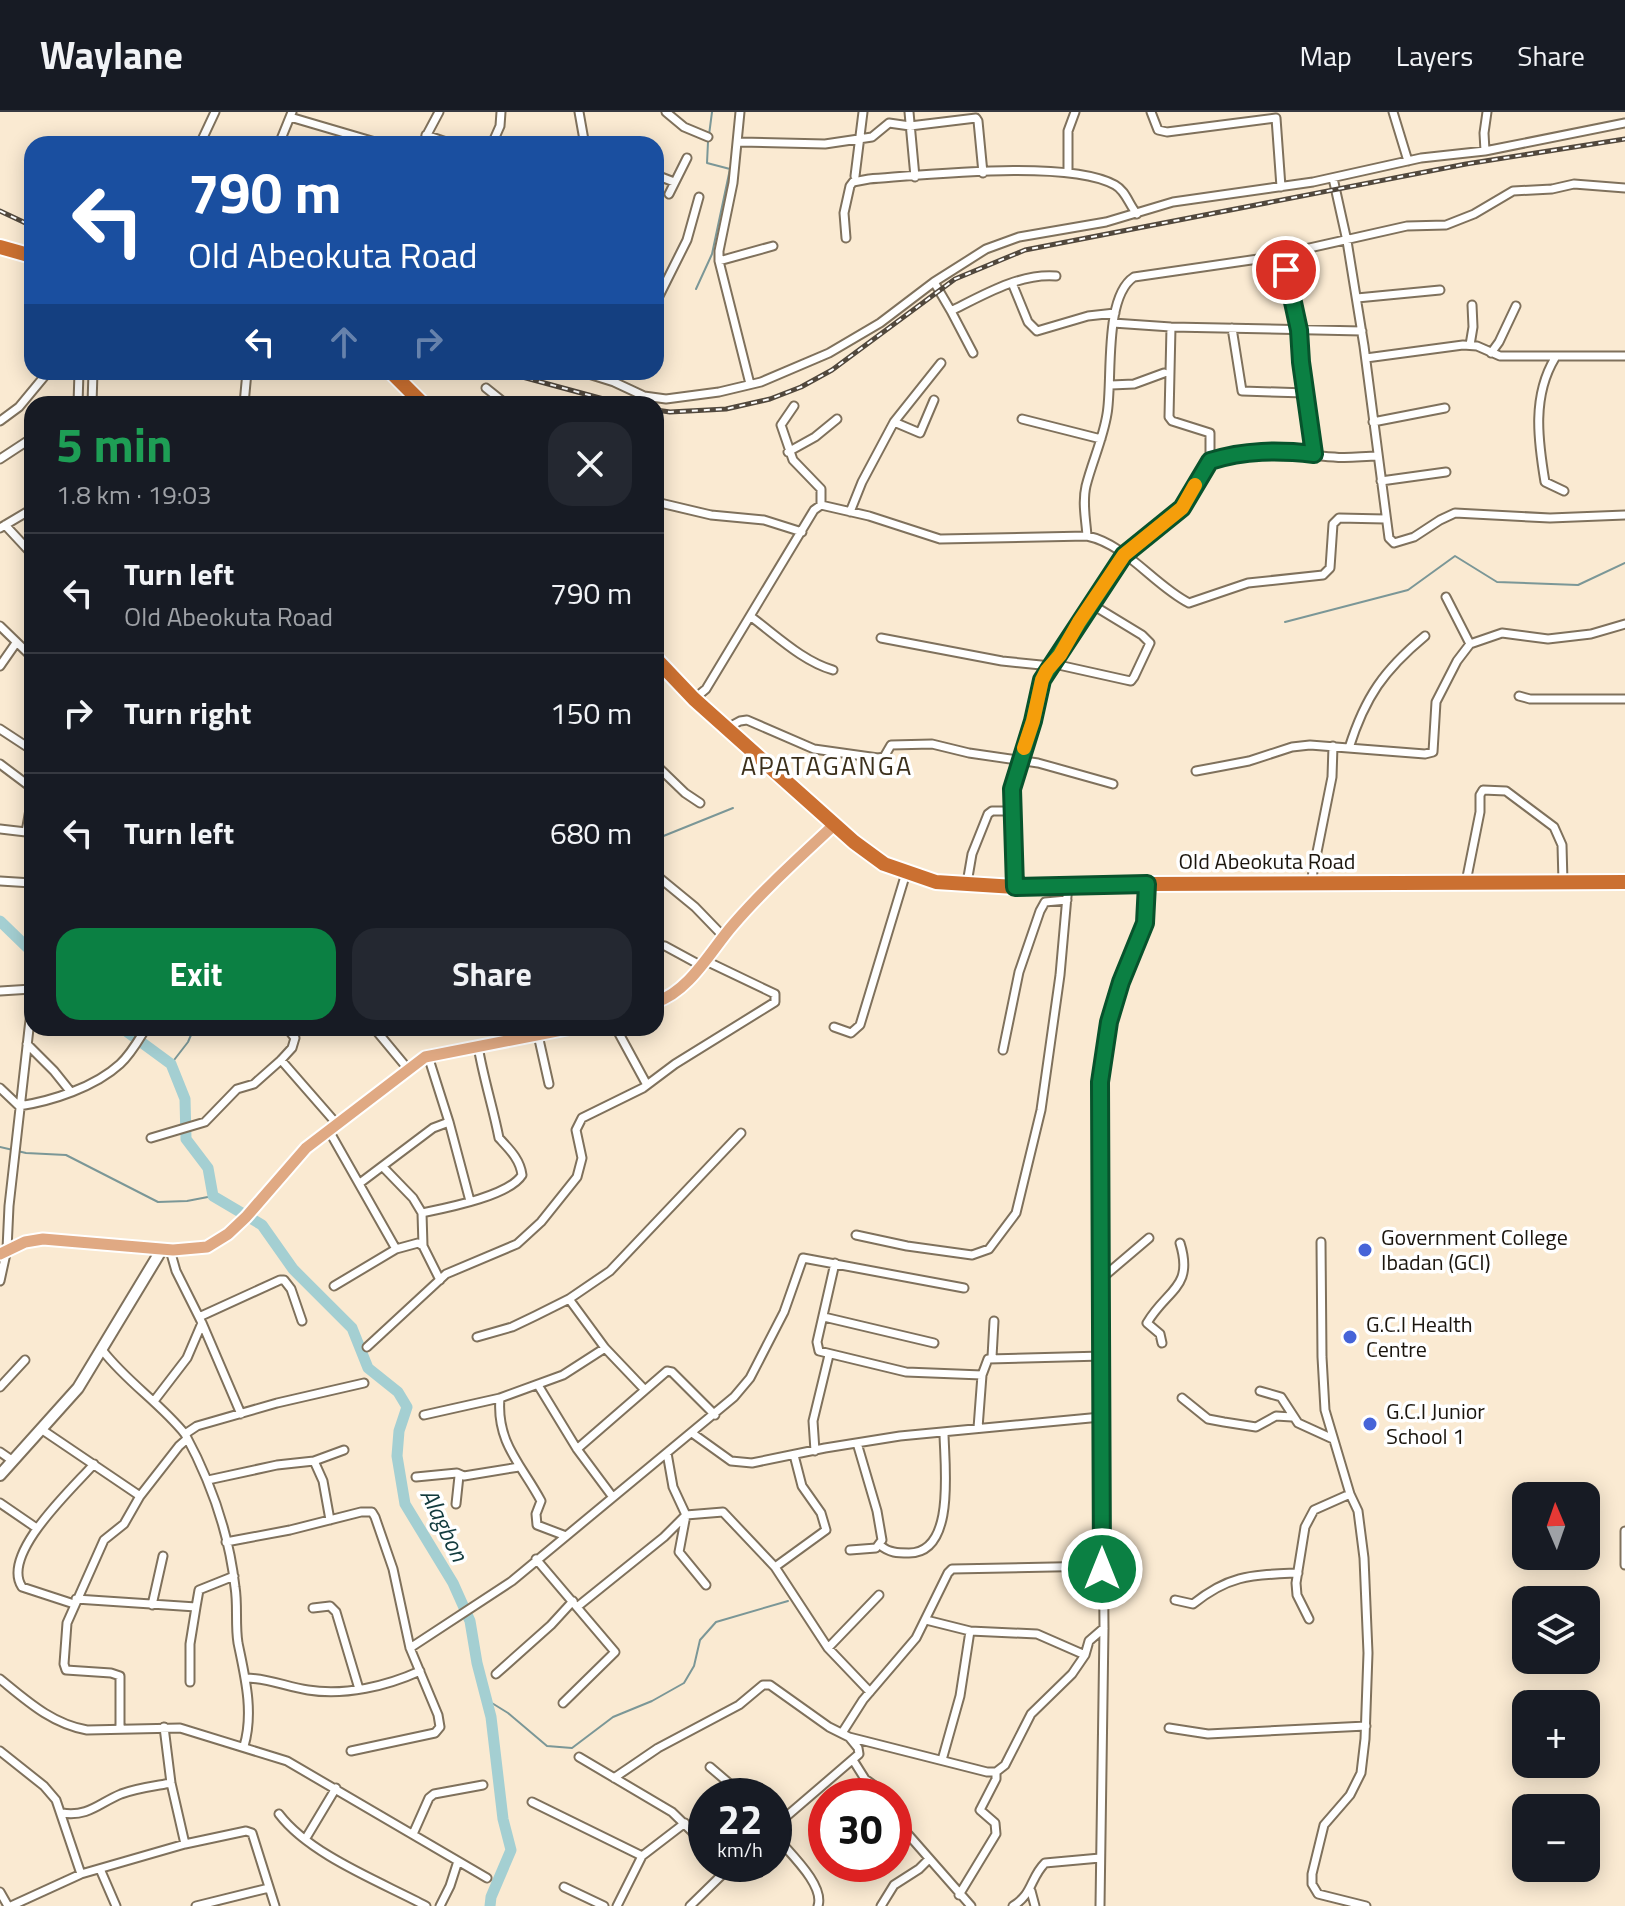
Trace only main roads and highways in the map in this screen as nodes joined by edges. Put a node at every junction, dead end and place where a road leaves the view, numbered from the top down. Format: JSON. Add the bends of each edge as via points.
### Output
{"nodes":[{"id":1,"x":0,"y":247,"type":"edge"},
{"id":2,"x":24,"y":254,"type":"edge"},
{"id":3,"x":399,"y":380,"type":"edge"},
{"id":4,"x":415,"y":396,"type":"edge"},
{"id":5,"x":664,"y":671,"type":"edge"},
{"id":6,"x":836,"y":826,"type":"junction"},
{"id":7,"x":1625,"y":882,"type":"edge"},
{"id":8,"x":664,"y":998,"type":"edge"},
{"id":9,"x":533,"y":1036,"type":"edge"},
{"id":10,"x":4,"y":1252,"type":"edge"}],
"edges":[{"from":1,"to":2,"type":"highway"},
{"from":3,"to":4,"type":"highway"},
{"from":5,"to":6,"type":"highway","name":"Old Abeokuta Road"},
{"from":6,"to":7,"type":"highway","name":"Old Abeokuta Road","via":[[884,864],[936,882],[967,885],[1067,892],[1147,884]]},
{"from":6,"to":8,"type":"main road"},
{"from":9,"to":10,"type":"main road","via":[[428,1056],[306,1148],[250,1213],[207,1247],[166,1250],[43,1239]]}]}
